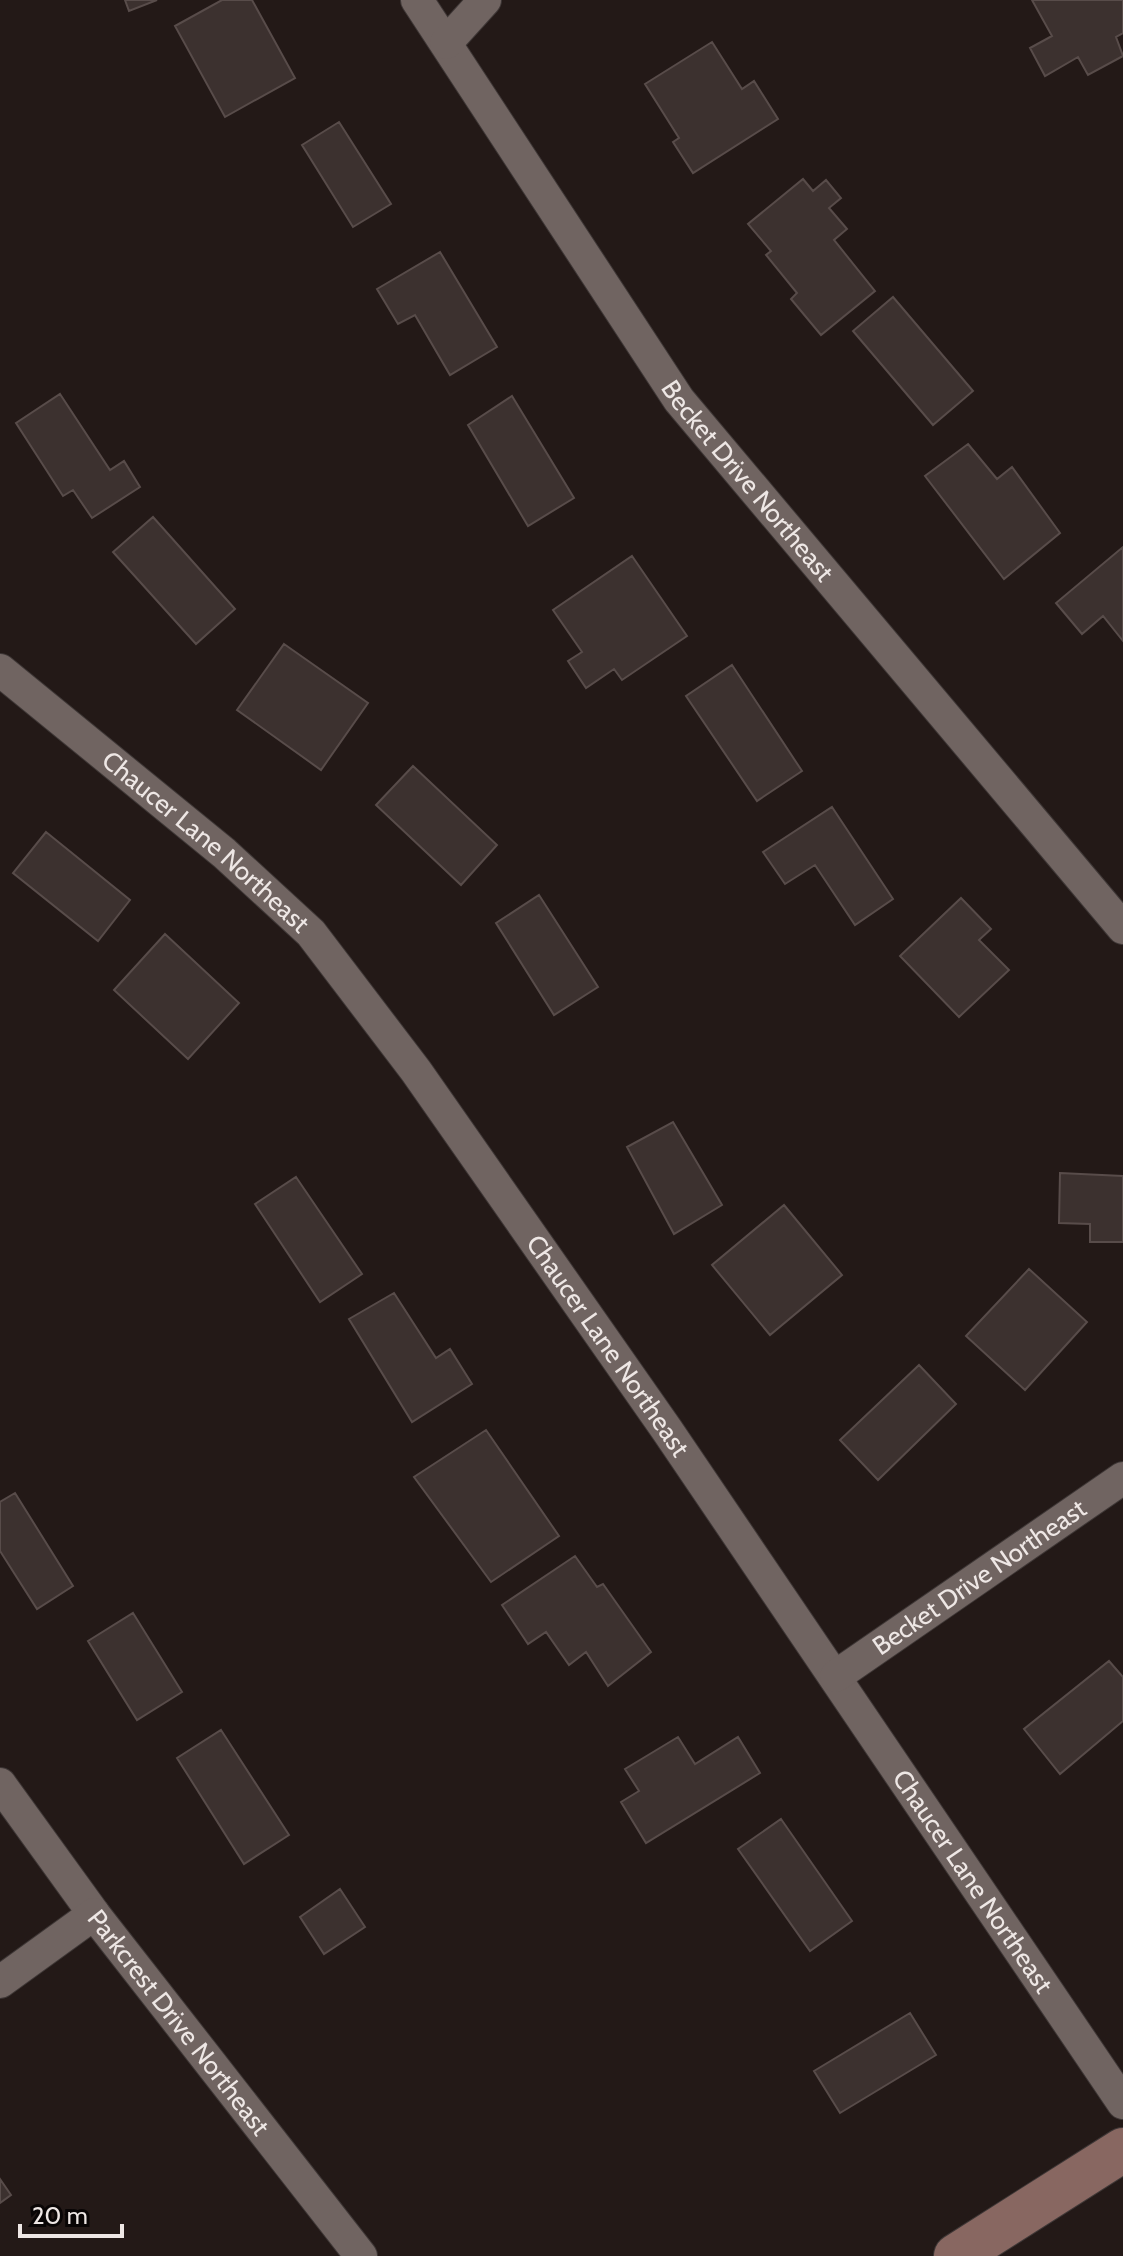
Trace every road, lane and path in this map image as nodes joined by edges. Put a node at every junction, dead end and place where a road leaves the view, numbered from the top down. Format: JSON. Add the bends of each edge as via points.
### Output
{"nodes":[{"id":1,"x":417,"y":0,"type":"edge"},
{"id":2,"x":485,"y":0,"type":"edge"},
{"id":3,"x":446,"y":43,"type":"junction"},
{"id":4,"x":0,"y":670,"type":"edge"},
{"id":5,"x":1123,"y":928,"type":"edge"},
{"id":6,"x":1123,"y":1478,"type":"edge"},
{"id":7,"x":836,"y":1676,"type":"junction"},
{"id":8,"x":0,"y":1784,"type":"edge"},
{"id":9,"x":94,"y":1914,"type":"junction"},
{"id":10,"x":0,"y":1982,"type":"edge"},
{"id":11,"x":1123,"y":2103,"type":"edge"},
{"id":12,"x":1123,"y":2150,"type":"edge"},
{"id":13,"x":361,"y":2256,"type":"edge"},
{"id":14,"x":956,"y":2256,"type":"edge"}],
"edges":[{"from":1,"to":3,"type":"street","name":"Becket Drive Northeast"},
{"from":2,"to":3,"type":"street"},
{"from":3,"to":5,"type":"street","name":"Becket Drive Northeast","via":[[679,400]]},
{"from":4,"to":7,"type":"street","name":"Chaucer Lane Northeast","via":[[224,853],[311,933],[416,1071]]},
{"from":6,"to":7,"type":"street","name":"Becket Drive Northeast"},
{"from":7,"to":11,"type":"street","name":"Chaucer Lane Northeast"},
{"from":8,"to":9,"type":"street","name":"Parkcrest Drive Northeast"},
{"from":9,"to":10,"type":"street"},
{"from":9,"to":13,"type":"street","name":"Parkcrest Drive Northeast"},
{"from":12,"to":14,"type":"main road"}]}
